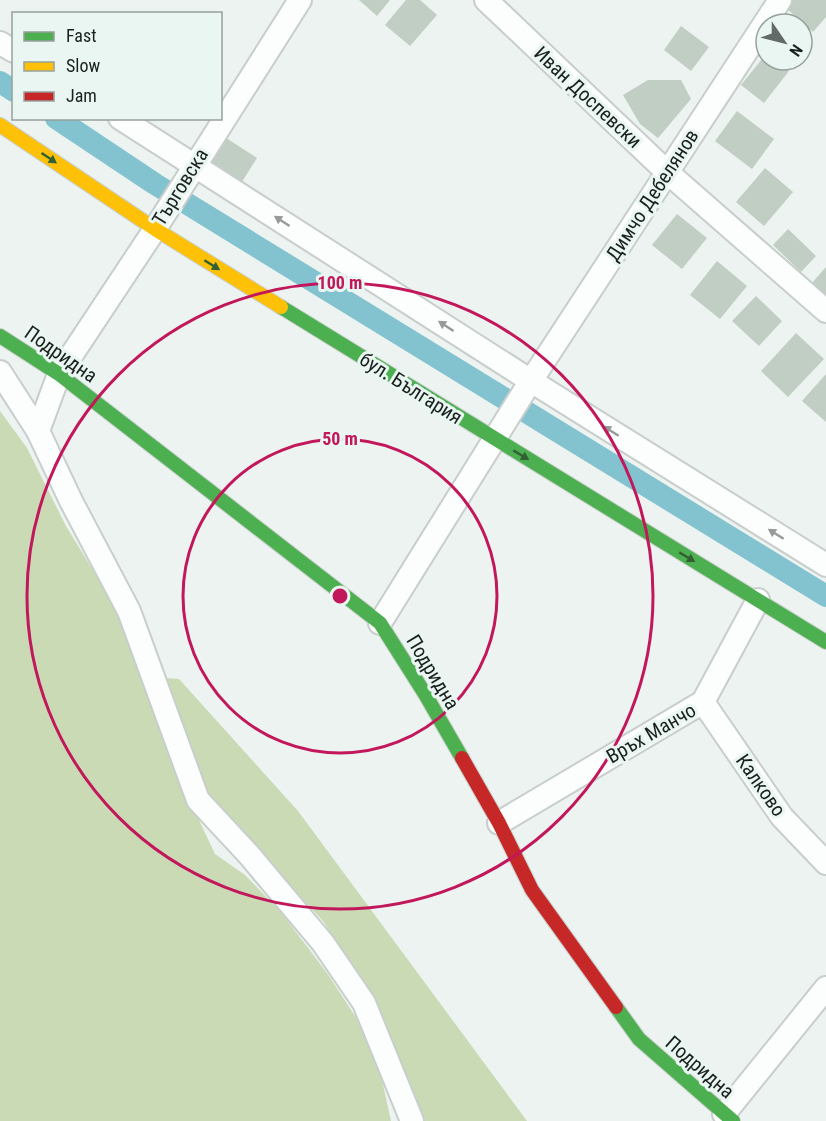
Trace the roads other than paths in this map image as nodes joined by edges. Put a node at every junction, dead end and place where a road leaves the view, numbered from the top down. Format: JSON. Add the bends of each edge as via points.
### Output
{"nodes":[{"id":1,"x":300,"y":0,"type":"edge"},
{"id":2,"x":486,"y":0,"type":"edge"},
{"id":3,"x":780,"y":0,"type":"edge"},
{"id":4,"x":123,"y":120,"type":"edge"},
{"id":5,"x":0,"y":125,"type":"edge"},
{"id":6,"x":190,"y":171,"type":"junction"},
{"id":7,"x":667,"y":172,"type":"junction"},
{"id":8,"x":160,"y":220,"type":"junction"},
{"id":9,"x":826,"y":311,"type":"edge"},
{"id":10,"x":0,"y":336,"type":"edge"},
{"id":11,"x":0,"y":372,"type":"edge"},
{"id":12,"x":59,"y":374,"type":"junction"},
{"id":13,"x":528,"y":385,"type":"junction"},
{"id":14,"x":38,"y":431,"type":"junction"},
{"id":15,"x":499,"y":433,"type":"junction"},
{"id":16,"x":826,"y":565,"type":"edge"},
{"id":17,"x":758,"y":600,"type":"junction"},
{"id":18,"x":380,"y":623,"type":"junction"},
{"id":19,"x":826,"y":642,"type":"edge"},
{"id":20,"x":704,"y":702,"type":"junction"},
{"id":21,"x":499,"y":823,"type":"junction"},
{"id":22,"x":826,"y":863,"type":"edge"},
{"id":23,"x":826,"y":988,"type":"edge"},
{"id":24,"x":728,"y":1118,"type":"edge"},
{"id":25,"x":412,"y":1121,"type":"edge"}],
"edges":[{"from":1,"to":6,"type":"street","name":"Търговска"},
{"from":2,"to":7,"type":"street","name":"Иван Доспевски"},
{"from":3,"to":7,"type":"street","name":"Димчо Дебелянов"},
{"from":4,"to":6,"type":"street"},
{"from":5,"to":8,"type":"street","name":"бул. България","one_way":true},
{"from":6,"to":8,"type":"street","name":"Търговска"},
{"from":13,"to":6,"type":"street","one_way":true},
{"from":7,"to":9,"type":"street","name":"Иван Доспевски"},
{"from":7,"to":13,"type":"street","name":"Димчо Дебелянов"},
{"from":8,"to":12,"type":"street","name":"Търговска"},
{"from":8,"to":15,"type":"street","name":"бул. България","one_way":true},
{"from":10,"to":12,"type":"street","name":"Подридна"},
{"from":11,"to":14,"type":"street"},
{"from":12,"to":14,"type":"street","name":"Търговска"},
{"from":12,"to":18,"type":"street","name":"Подридна"},
{"from":13,"to":15,"type":"street","name":"Димчо Дебелянов"},
{"from":16,"to":13,"type":"street","one_way":true},
{"from":14,"to":25,"type":"street","via":[[70,501],[129,611],[198,800],[323,944],[364,1003]]},
{"from":15,"to":17,"type":"street","name":"бул. България","one_way":true},
{"from":15,"to":18,"type":"street"},
{"from":17,"to":19,"type":"street","name":"бул. България"},
{"from":17,"to":20,"type":"street","name":"Връх Манчо"},
{"from":18,"to":21,"type":"street","name":"Подридна"},
{"from":20,"to":21,"type":"street","name":"Връх Манчо"},
{"from":20,"to":22,"type":"street","name":"Калково","via":[[782,817]]},
{"from":21,"to":24,"type":"street","name":"Подридна","via":[[532,890],[639,1039]]},
{"from":23,"to":24,"type":"street"}]}
